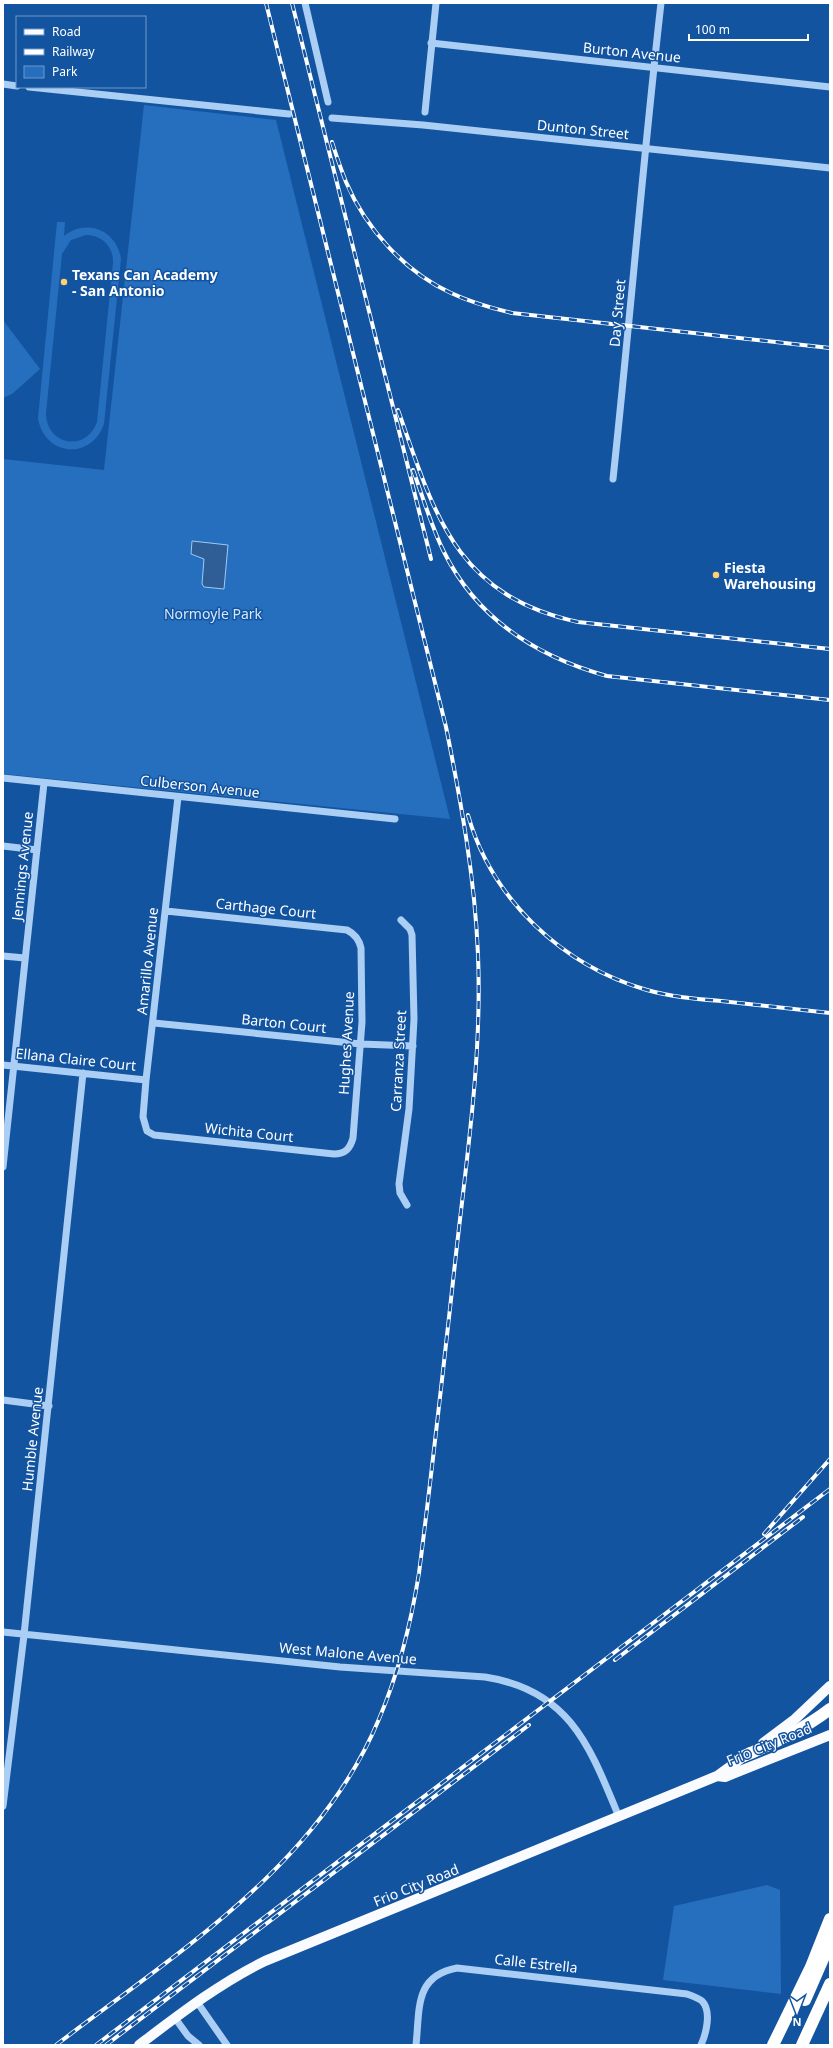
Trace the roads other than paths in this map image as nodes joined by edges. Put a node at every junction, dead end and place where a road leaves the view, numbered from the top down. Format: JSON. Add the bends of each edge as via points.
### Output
{"nodes":[{"id":1,"x":305,"y":3,"type":"edge"},
{"id":2,"x":436,"y":3,"type":"edge"},
{"id":3,"x":661,"y":3,"type":"edge"},
{"id":4,"x":431,"y":43,"type":"junction"},
{"id":5,"x":654,"y":68,"type":"junction"},
{"id":6,"x":3,"y":84,"type":"edge"},
{"id":7,"x":16,"y":86,"type":"edge"},
{"id":8,"x":830,"y":87,"type":"edge"},
{"id":9,"x":39,"y":88,"type":"edge"},
{"id":10,"x":328,"y":102,"type":"dead end"},
{"id":11,"x":425,"y":112,"type":"dead end"},
{"id":12,"x":289,"y":114,"type":"dead end"},
{"id":13,"x":332,"y":118,"type":"dead end"},
{"id":14,"x":645,"y":149,"type":"junction"},
{"id":15,"x":830,"y":168,"type":"edge"},
{"id":16,"x":612,"y":479,"type":"dead end"},
{"id":17,"x":3,"y":778,"type":"edge"},
{"id":18,"x":44,"y":783,"type":"junction"},
{"id":19,"x":178,"y":797,"type":"junction"},
{"id":20,"x":395,"y":819,"type":"dead end"},
{"id":21,"x":3,"y":846,"type":"edge"},
{"id":22,"x":37,"y":850,"type":"junction"},
{"id":23,"x":166,"y":911,"type":"junction"},
{"id":24,"x":402,"y":920,"type":"dead end"},
{"id":25,"x":359,"y":941,"type":"joint"},
{"id":26,"x":3,"y":956,"type":"edge"},
{"id":27,"x":25,"y":958,"type":"junction"},
{"id":28,"x":154,"y":1023,"type":"junction"},
{"id":29,"x":361,"y":1044,"type":"junction"},
{"id":30,"x":413,"y":1046,"type":"junction"},
{"id":31,"x":3,"y":1064,"type":"edge"},
{"id":32,"x":13,"y":1066,"type":"junction"},
{"id":33,"x":83,"y":1074,"type":"junction"},
{"id":34,"x":146,"y":1080,"type":"junction"},
{"id":35,"x":145,"y":1128,"type":"joint"},
{"id":36,"x":351,"y":1146,"type":"joint"},
{"id":37,"x":3,"y":1167,"type":"edge"},
{"id":38,"x":407,"y":1204,"type":"dead end"},
{"id":39,"x":3,"y":1400,"type":"edge"},
{"id":40,"x":49,"y":1406,"type":"junction"},
{"id":41,"x":3,"y":1632,"type":"edge"},
{"id":42,"x":24,"y":1635,"type":"junction"},
{"id":43,"x":830,"y":1686,"type":"edge"},
{"id":44,"x":830,"y":1709,"type":"edge"},
{"id":45,"x":830,"y":1735,"type":"edge"},
{"id":46,"x":744,"y":1756,"type":"junction"},
{"id":47,"x":717,"y":1776,"type":"junction"},
{"id":48,"x":3,"y":1806,"type":"edge"},
{"id":49,"x":618,"y":1817,"type":"junction"},
{"id":50,"x":830,"y":1919,"type":"edge"},
{"id":51,"x":830,"y":1943,"type":"edge"},
{"id":52,"x":830,"y":1984,"type":"edge"},
{"id":53,"x":830,"y":1994,"type":"edge"},
{"id":54,"x":197,"y":2002,"type":"junction"},
{"id":55,"x":822,"y":2005,"type":"junction"},
{"id":56,"x":175,"y":2018,"type":"junction"},
{"id":57,"x":139,"y":2045,"type":"edge"},
{"id":58,"x":199,"y":2045,"type":"edge"},
{"id":59,"x":227,"y":2045,"type":"edge"},
{"id":60,"x":416,"y":2045,"type":"edge"},
{"id":61,"x":701,"y":2045,"type":"edge"},
{"id":62,"x":773,"y":2045,"type":"edge"},
{"id":63,"x":783,"y":2045,"type":"edge"},
{"id":64,"x":802,"y":2045,"type":"edge"}],
"edges":[{"from":1,"to":10,"type":"street"},
{"from":2,"to":4,"type":"street"},
{"from":3,"to":5,"type":"street","name":"Day Street"},
{"from":4,"to":5,"type":"street","name":"Burton Avenue"},
{"from":4,"to":11,"type":"street"},
{"from":5,"to":8,"type":"street","name":"Burton Avenue"},
{"from":5,"to":14,"type":"street","name":"Day Street"},
{"from":6,"to":7,"type":"street"},
{"from":9,"to":12,"type":"street"},
{"from":13,"to":14,"type":"street","name":"Dunton Street","via":[[423,125]]},
{"from":14,"to":15,"type":"street","name":"Dunton Street"},
{"from":14,"to":16,"type":"street","name":"Day Street","via":[[630,326]]},
{"from":17,"to":18,"type":"street","name":"Culberson Avenue"},
{"from":18,"to":19,"type":"street","name":"Culberson Avenue"},
{"from":18,"to":22,"type":"street","name":"Jennings Avenue"},
{"from":19,"to":20,"type":"street","name":"Culberson Avenue"},
{"from":19,"to":23,"type":"street","name":"Amarillo Avenue"},
{"from":21,"to":22,"type":"street"},
{"from":22,"to":27,"type":"street","name":"Jennings Avenue"},
{"from":23,"to":25,"type":"street","name":"Carthage Court","via":[[347,930]]},
{"from":23,"to":28,"type":"street","name":"Amarillo Avenue"},
{"from":24,"to":30,"type":"street","name":"Carranza Street","via":[[410,929],[412,936]]},
{"from":25,"to":29,"type":"street","name":"Hughes Avenue"},
{"from":26,"to":27,"type":"street"},
{"from":27,"to":32,"type":"street","name":"Jennings Avenue"},
{"from":28,"to":29,"type":"street","name":"Barton Court"},
{"from":28,"to":34,"type":"street","name":"Amarillo Avenue"},
{"from":29,"to":30,"type":"street","name":"Barton Court"},
{"from":29,"to":36,"type":"street","name":"Hughes Avenue"},
{"from":30,"to":38,"type":"street","name":"Carranza Street","via":[[400,1184],[402,1198]]},
{"from":31,"to":32,"type":"street","name":"Ellana Claire Court"},
{"from":32,"to":33,"type":"street","name":"Ellana Claire Court"},
{"from":32,"to":37,"type":"street","name":"Jennings Avenue"},
{"from":33,"to":34,"type":"street","name":"Ellana Claire Court"},
{"from":33,"to":40,"type":"street","name":"Humble Avenue"},
{"from":34,"to":35,"type":"street","name":"Amarillo Avenue","via":[[143,1117]]},
{"from":35,"to":36,"type":"street","name":"Wichita Court","via":[[154,1135],[334,1154],[345,1152]]},
{"from":39,"to":40,"type":"street"},
{"from":40,"to":42,"type":"street","name":"Humble Avenue"},
{"from":41,"to":42,"type":"street","name":"West Malone Avenue"},
{"from":42,"to":48,"type":"street","name":"Humble Avenue"},
{"from":42,"to":49,"type":"street","name":"West Malone Avenue","via":[[340,1667],[505,1680],[542,1697],[574,1726],[594,1758]]},
{"from":43,"to":46,"type":"main road","name":"Frio City Road","via":[[772,1737]]},
{"from":44,"to":46,"type":"highway","via":[[775,1743]]},
{"from":45,"to":47,"type":"main road","name":"Frio City Road","via":[[725,1777]]},
{"from":46,"to":47,"type":"main road","name":"Frio City Road"},
{"from":47,"to":49,"type":"main road","name":"Frio City Road"},
{"from":49,"to":54,"type":"main road","name":"Frio City Road","via":[[266,1961],[239,1974]]},
{"from":50,"to":62,"type":"highway","via":[[811,1967]]},
{"from":51,"to":63,"type":"highway"},
{"from":52,"to":55,"type":"highway"},
{"from":53,"to":55,"type":"highway"},
{"from":54,"to":56,"type":"main road","name":"Frio City Road"},
{"from":54,"to":59,"type":"street"},
{"from":55,"to":64,"type":"highway"},
{"from":56,"to":57,"type":"main road","name":"Frio City Road"},
{"from":56,"to":58,"type":"street","via":[[188,2036]]},
{"from":60,"to":61,"type":"street","name":"Calle Estrella","via":[[425,1987],[436,1974],[457,1968],[677,1992],[694,1997],[705,2006],[707,2025]]}]}
